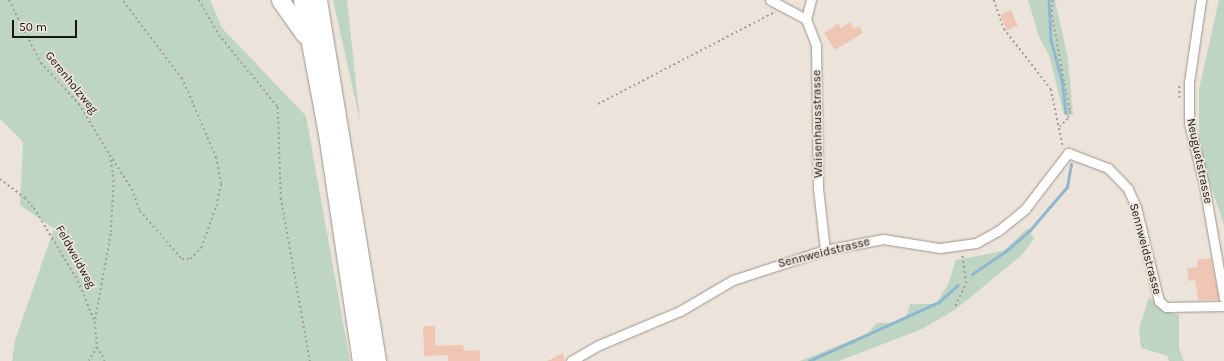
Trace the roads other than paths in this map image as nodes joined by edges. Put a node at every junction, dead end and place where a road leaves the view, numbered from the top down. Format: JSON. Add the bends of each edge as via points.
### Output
{"nodes":[{"id":1,"x":280,"y":0,"type":"edge"},
{"id":2,"x":302,"y":0,"type":"edge"},
{"id":3,"x":318,"y":0,"type":"edge"},
{"id":4,"x":770,"y":0,"type":"edge"},
{"id":5,"x":811,"y":0,"type":"edge"},
{"id":6,"x":1201,"y":0,"type":"edge"},
{"id":7,"x":806,"y":19,"type":"junction"},
{"id":8,"x":312,"y":51,"type":"junction"},
{"id":9,"x":825,"y":250,"type":"junction"},
{"id":10,"x":1224,"y":298,"type":"edge"},
{"id":11,"x":1224,"y":306,"type":"edge"},
{"id":12,"x":362,"y":361,"type":"edge"},
{"id":13,"x":377,"y":361,"type":"edge"},
{"id":14,"x":571,"y":361,"type":"edge"}],
"edges":[{"from":1,"to":8,"type":"highway","via":[[294,16]]},
{"from":2,"to":8,"type":"highway"},
{"from":3,"to":13,"type":"highway"},
{"from":4,"to":7,"type":"street","via":[[782,9]]},
{"from":5,"to":7,"type":"street"},
{"from":6,"to":10,"type":"street","name":"Neuguetstrasse","via":[[1189,82],[1189,123],[1204,185]]},
{"from":7,"to":9,"type":"street","name":"Waisenhausstrasse","via":[[816,45],[818,188]]},
{"from":8,"to":12,"type":"highway"},
{"from":9,"to":11,"type":"street","name":"Sennweidstrasse","via":[[883,239],[940,248],[961,247],[986,238],[1009,223],[1036,197],[1068,153],[1108,168],[1128,189],[1136,207],[1159,301],[1166,307]]},
{"from":9,"to":14,"type":"street","name":"Sennweidstrasse","via":[[733,280],[680,311],[600,345]]}]}
